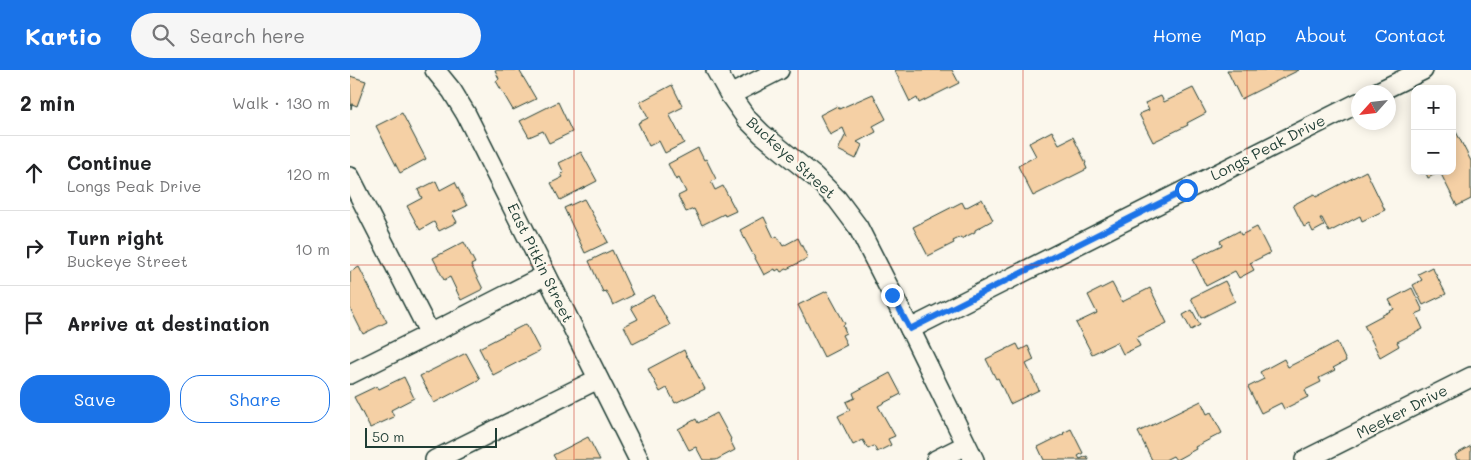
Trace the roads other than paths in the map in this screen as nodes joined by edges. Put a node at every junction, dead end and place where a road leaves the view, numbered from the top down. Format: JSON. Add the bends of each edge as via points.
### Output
{"nodes":[{"id":1,"x":435,"y":70,"type":"edge"},
{"id":2,"x":716,"y":70,"type":"edge"},
{"id":3,"x":779,"y":70,"type":"edge"},
{"id":4,"x":1423,"y":70,"type":"edge"},
{"id":5,"x":1392,"y":85,"type":"edge"},
{"id":6,"x":730,"y":95,"type":"junction"},
{"id":7,"x":1351,"y":106,"type":"edge"},
{"id":8,"x":350,"y":177,"type":"edge"},
{"id":9,"x":546,"y":274,"type":"junction"},
{"id":10,"x":910,"y":329,"type":"junction"},
{"id":11,"x":430,"y":334,"type":"junction"},
{"id":12,"x":350,"y":374,"type":"edge"},
{"id":13,"x":1471,"y":377,"type":"edge"},
{"id":14,"x":598,"y":379,"type":"junction"},
{"id":15,"x":970,"y":452,"type":"edge"},
{"id":16,"x":435,"y":460,"type":"edge"},
{"id":17,"x":639,"y":460,"type":"edge"},
{"id":18,"x":936,"y":460,"type":"edge"},
{"id":19,"x":1305,"y":460,"type":"edge"}],
"edges":[{"from":1,"to":9,"type":"street","name":"East Pitkin Street","via":[[466,114]]},
{"from":2,"to":6,"type":"street","name":"Buckeye Street"},
{"from":3,"to":6,"type":"street"},
{"from":4,"to":5,"type":"street"},
{"from":6,"to":10,"type":"street","name":"Buckeye Street","via":[[762,134],[837,199],[858,227]]},
{"from":7,"to":10,"type":"street","name":"Longs Peak Drive"},
{"from":8,"to":11,"type":"street"},
{"from":9,"to":11,"type":"street"},
{"from":9,"to":14,"type":"street","name":"East Pitkin Street"},
{"from":10,"to":15,"type":"street","name":"Buckeye Street"},
{"from":11,"to":12,"type":"street"},
{"from":13,"to":19,"type":"street","name":"Meeker Drive"},
{"from":14,"to":16,"type":"street"},
{"from":14,"to":17,"type":"street","name":"East Pitkin Street"},
{"from":15,"to":18,"type":"street"}]}
